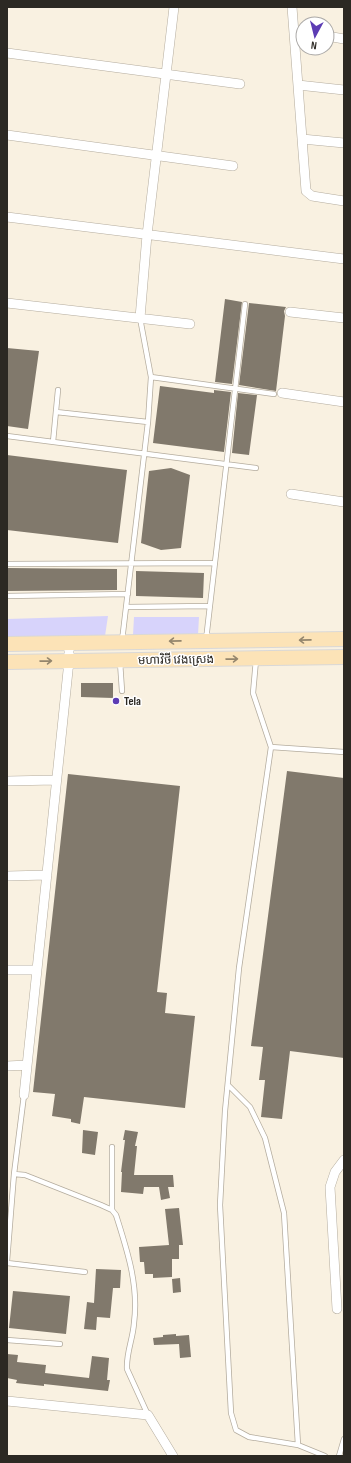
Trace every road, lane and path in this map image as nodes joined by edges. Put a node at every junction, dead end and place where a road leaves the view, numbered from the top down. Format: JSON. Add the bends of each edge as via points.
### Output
{"nodes":[{"id":1,"x":174,"y":7,"type":"edge"},
{"id":2,"x":292,"y":7,"type":"edge"},
{"id":3,"x":295,"y":20,"type":"edge"},
{"id":4,"x":7,"y":53,"type":"edge"},
{"id":5,"x":298,"y":56,"type":"edge"},
{"id":6,"x":166,"y":74,"type":"junction"},
{"id":7,"x":240,"y":84,"type":"dead end"},
{"id":8,"x":298,"y":84,"type":"junction"},
{"id":9,"x":344,"y":90,"type":"edge"},
{"id":10,"x":7,"y":135,"type":"edge"},
{"id":11,"x":302,"y":139,"type":"junction"},
{"id":12,"x":344,"y":143,"type":"edge"},
{"id":13,"x":156,"y":156,"type":"junction"},
{"id":14,"x":233,"y":166,"type":"dead end"},
{"id":15,"x":344,"y":201,"type":"edge"},
{"id":16,"x":7,"y":217,"type":"edge"},
{"id":17,"x":147,"y":235,"type":"junction"},
{"id":18,"x":344,"y":259,"type":"edge"},
{"id":19,"x":7,"y":303,"type":"edge"},
{"id":20,"x":245,"y":304,"type":"dead end"},
{"id":21,"x":290,"y":312,"type":"dead end"},
{"id":22,"x":140,"y":318,"type":"junction"},
{"id":23,"x":344,"y":318,"type":"edge"},
{"id":24,"x":190,"y":324,"type":"dead end"},
{"id":25,"x":151,"y":377,"type":"junction"},
{"id":26,"x":235,"y":389,"type":"junction"},
{"id":27,"x":58,"y":390,"type":"dead end"},
{"id":28,"x":278,"y":394,"type":"joint"},
{"id":29,"x":344,"y":402,"type":"edge"},
{"id":30,"x":56,"y":412,"type":"junction"},
{"id":31,"x":148,"y":422,"type":"junction"},
{"id":32,"x":7,"y":436,"type":"edge"},
{"id":33,"x":53,"y":442,"type":"junction"},
{"id":34,"x":144,"y":454,"type":"junction"},
{"id":35,"x":226,"y":464,"type":"junction"},
{"id":36,"x":256,"y":468,"type":"dead end"},
{"id":37,"x":291,"y":494,"type":"dead end"},
{"id":38,"x":344,"y":502,"type":"edge"},
{"id":39,"x":215,"y":563,"type":"junction"},
{"id":40,"x":7,"y":564,"type":"edge"},
{"id":41,"x":131,"y":564,"type":"junction"},
{"id":42,"x":128,"y":594,"type":"junction"},
{"id":43,"x":7,"y":596,"type":"edge"},
{"id":44,"x":210,"y":606,"type":"junction"},
{"id":45,"x":126,"y":608,"type":"junction"},
{"id":46,"x":344,"y":639,"type":"edge"},
{"id":47,"x":256,"y":640,"type":"junction"},
{"id":48,"x":206,"y":641,"type":"junction"},
{"id":49,"x":122,"y":642,"type":"junction"},
{"id":50,"x":69,"y":643,"type":"junction"},
{"id":51,"x":7,"y":644,"type":"edge"},
{"id":52,"x":344,"y":657,"type":"edge"},
{"id":53,"x":256,"y":658,"type":"junction"},
{"id":54,"x":120,"y":660,"type":"junction"},
{"id":55,"x":69,"y":661,"type":"junction"},
{"id":56,"x":7,"y":662,"type":"edge"},
{"id":57,"x":122,"y":691,"type":"dead end"},
{"id":58,"x":271,"y":747,"type":"junction"},
{"id":59,"x":344,"y":752,"type":"edge"},
{"id":60,"x":56,"y":780,"type":"junction"},
{"id":61,"x":7,"y":781,"type":"edge"},
{"id":62,"x":46,"y":875,"type":"junction"},
{"id":63,"x":7,"y":876,"type":"edge"},
{"id":64,"x":7,"y":970,"type":"edge"},
{"id":65,"x":37,"y":970,"type":"junction"},
{"id":66,"x":27,"y":1065,"type":"junction"},
{"id":67,"x":7,"y":1066,"type":"edge"},
{"id":68,"x":228,"y":1086,"type":"junction"},
{"id":69,"x":24,"y":1095,"type":"joint"},
{"id":70,"x":112,"y":1147,"type":"dead end"},
{"id":71,"x":344,"y":1160,"type":"edge"},
{"id":72,"x":14,"y":1174,"type":"junction"},
{"id":73,"x":112,"y":1210,"type":"junction"},
{"id":74,"x":7,"y":1255,"type":"edge"},
{"id":75,"x":7,"y":1262,"type":"edge"},
{"id":76,"x":85,"y":1272,"type":"dead end"},
{"id":77,"x":337,"y":1309,"type":"dead end"},
{"id":78,"x":7,"y":1340,"type":"edge"},
{"id":79,"x":60,"y":1344,"type":"dead end"},
{"id":80,"x":7,"y":1401,"type":"edge"},
{"id":81,"x":148,"y":1415,"type":"junction"},
{"id":82,"x":344,"y":1438,"type":"edge"},
{"id":83,"x":298,"y":1446,"type":"junction"},
{"id":84,"x":174,"y":1456,"type":"edge"},
{"id":85,"x":325,"y":1456,"type":"edge"},
{"id":86,"x":339,"y":1456,"type":"edge"}],
"edges":[{"from":1,"to":6,"type":"street"},
{"from":2,"to":3,"type":"street"},
{"from":4,"to":6,"type":"street"},
{"from":5,"to":8,"type":"street"},
{"from":6,"to":7,"type":"street"},
{"from":6,"to":13,"type":"street"},
{"from":8,"to":9,"type":"street"},
{"from":8,"to":11,"type":"street"},
{"from":10,"to":13,"type":"street"},
{"from":11,"to":12,"type":"street"},
{"from":11,"to":15,"type":"street","via":[[306,192],[312,196]]},
{"from":13,"to":14,"type":"street"},
{"from":13,"to":17,"type":"street"},
{"from":16,"to":17,"type":"street"},
{"from":17,"to":18,"type":"street"},
{"from":17,"to":22,"type":"street"},
{"from":19,"to":22,"type":"street"},
{"from":20,"to":26,"type":"lane"},
{"from":21,"to":23,"type":"street"},
{"from":22,"to":24,"type":"street"},
{"from":22,"to":25,"type":"lane"},
{"from":25,"to":26,"type":"lane"},
{"from":25,"to":31,"type":"lane"},
{"from":26,"to":28,"type":"lane"},
{"from":26,"to":35,"type":"lane"},
{"from":27,"to":30,"type":"lane"},
{"from":28,"to":29,"type":"street"},
{"from":30,"to":31,"type":"lane"},
{"from":30,"to":33,"type":"lane"},
{"from":31,"to":34,"type":"lane"},
{"from":32,"to":33,"type":"lane"},
{"from":33,"to":34,"type":"lane"},
{"from":34,"to":35,"type":"lane"},
{"from":34,"to":41,"type":"lane"},
{"from":35,"to":36,"type":"lane"},
{"from":35,"to":39,"type":"lane"},
{"from":37,"to":38,"type":"street"},
{"from":39,"to":41,"type":"lane"},
{"from":39,"to":44,"type":"lane"},
{"from":40,"to":41,"type":"lane"},
{"from":41,"to":42,"type":"lane"},
{"from":42,"to":43,"type":"lane"},
{"from":42,"to":45,"type":"lane"},
{"from":44,"to":45,"type":"lane"},
{"from":44,"to":48,"type":"lane"},
{"from":45,"to":49,"type":"lane"},
{"from":46,"to":47,"type":"main road","name":"មហាវិថី វេងស្រេង","one_way":true},
{"from":47,"to":48,"type":"main road","name":"មហាវិថី វេងស្រេង"},
{"from":47,"to":53,"type":"main road"},
{"from":48,"to":49,"type":"main road","name":"មហាវិថី វេងស្រេង","one_way":true},
{"from":49,"to":50,"type":"main road","name":"មហាវិថី វេងស្រេង"},
{"from":50,"to":51,"type":"main road","name":"មហាវិថី វេងស្រេង"},
{"from":50,"to":55,"type":"street"},
{"from":52,"to":53,"type":"main road","name":"មហាវិថី វេងស្រេង"},
{"from":54,"to":53,"type":"main road","name":"មហាវិថី វេងស្រេង","one_way":true},
{"from":53,"to":58,"type":"lane","via":[[253,693]]},
{"from":54,"to":55,"type":"main road","name":"មហាវិថី វេងស្រេង"},
{"from":54,"to":57,"type":"lane"},
{"from":56,"to":55,"type":"main road","name":"មហាវិថី វេងស្រេង","one_way":true},
{"from":55,"to":60,"type":"street"},
{"from":58,"to":59,"type":"lane"},
{"from":58,"to":68,"type":"lane","via":[[239,968]]},
{"from":60,"to":61,"type":"street"},
{"from":60,"to":62,"type":"street"},
{"from":62,"to":63,"type":"street"},
{"from":62,"to":65,"type":"street"},
{"from":64,"to":65,"type":"street"},
{"from":65,"to":66,"type":"street"},
{"from":66,"to":67,"type":"street"},
{"from":66,"to":69,"type":"street"},
{"from":68,"to":83,"type":"lane","via":[[250,1107],[265,1138],[284,1213]]},
{"from":68,"to":83,"type":"lane","via":[[220,1206],[231,1413],[236,1430],[249,1437]]},
{"from":69,"to":72,"type":"lane"},
{"from":70,"to":73,"type":"lane"},
{"from":71,"to":77,"type":"street","via":[[335,1172],[330,1187]]},
{"from":72,"to":73,"type":"lane","via":[[25,1175]]},
{"from":72,"to":74,"type":"lane"},
{"from":73,"to":81,"type":"lane","via":[[130,1258],[135,1296],[134,1324],[126,1360],[127,1369]]},
{"from":74,"to":75,"type":"lane"},
{"from":75,"to":76,"type":"lane"},
{"from":78,"to":79,"type":"lane"},
{"from":80,"to":81,"type":"street"},
{"from":81,"to":84,"type":"street"},
{"from":82,"to":86,"type":"lane"},
{"from":83,"to":85,"type":"lane"}]}
